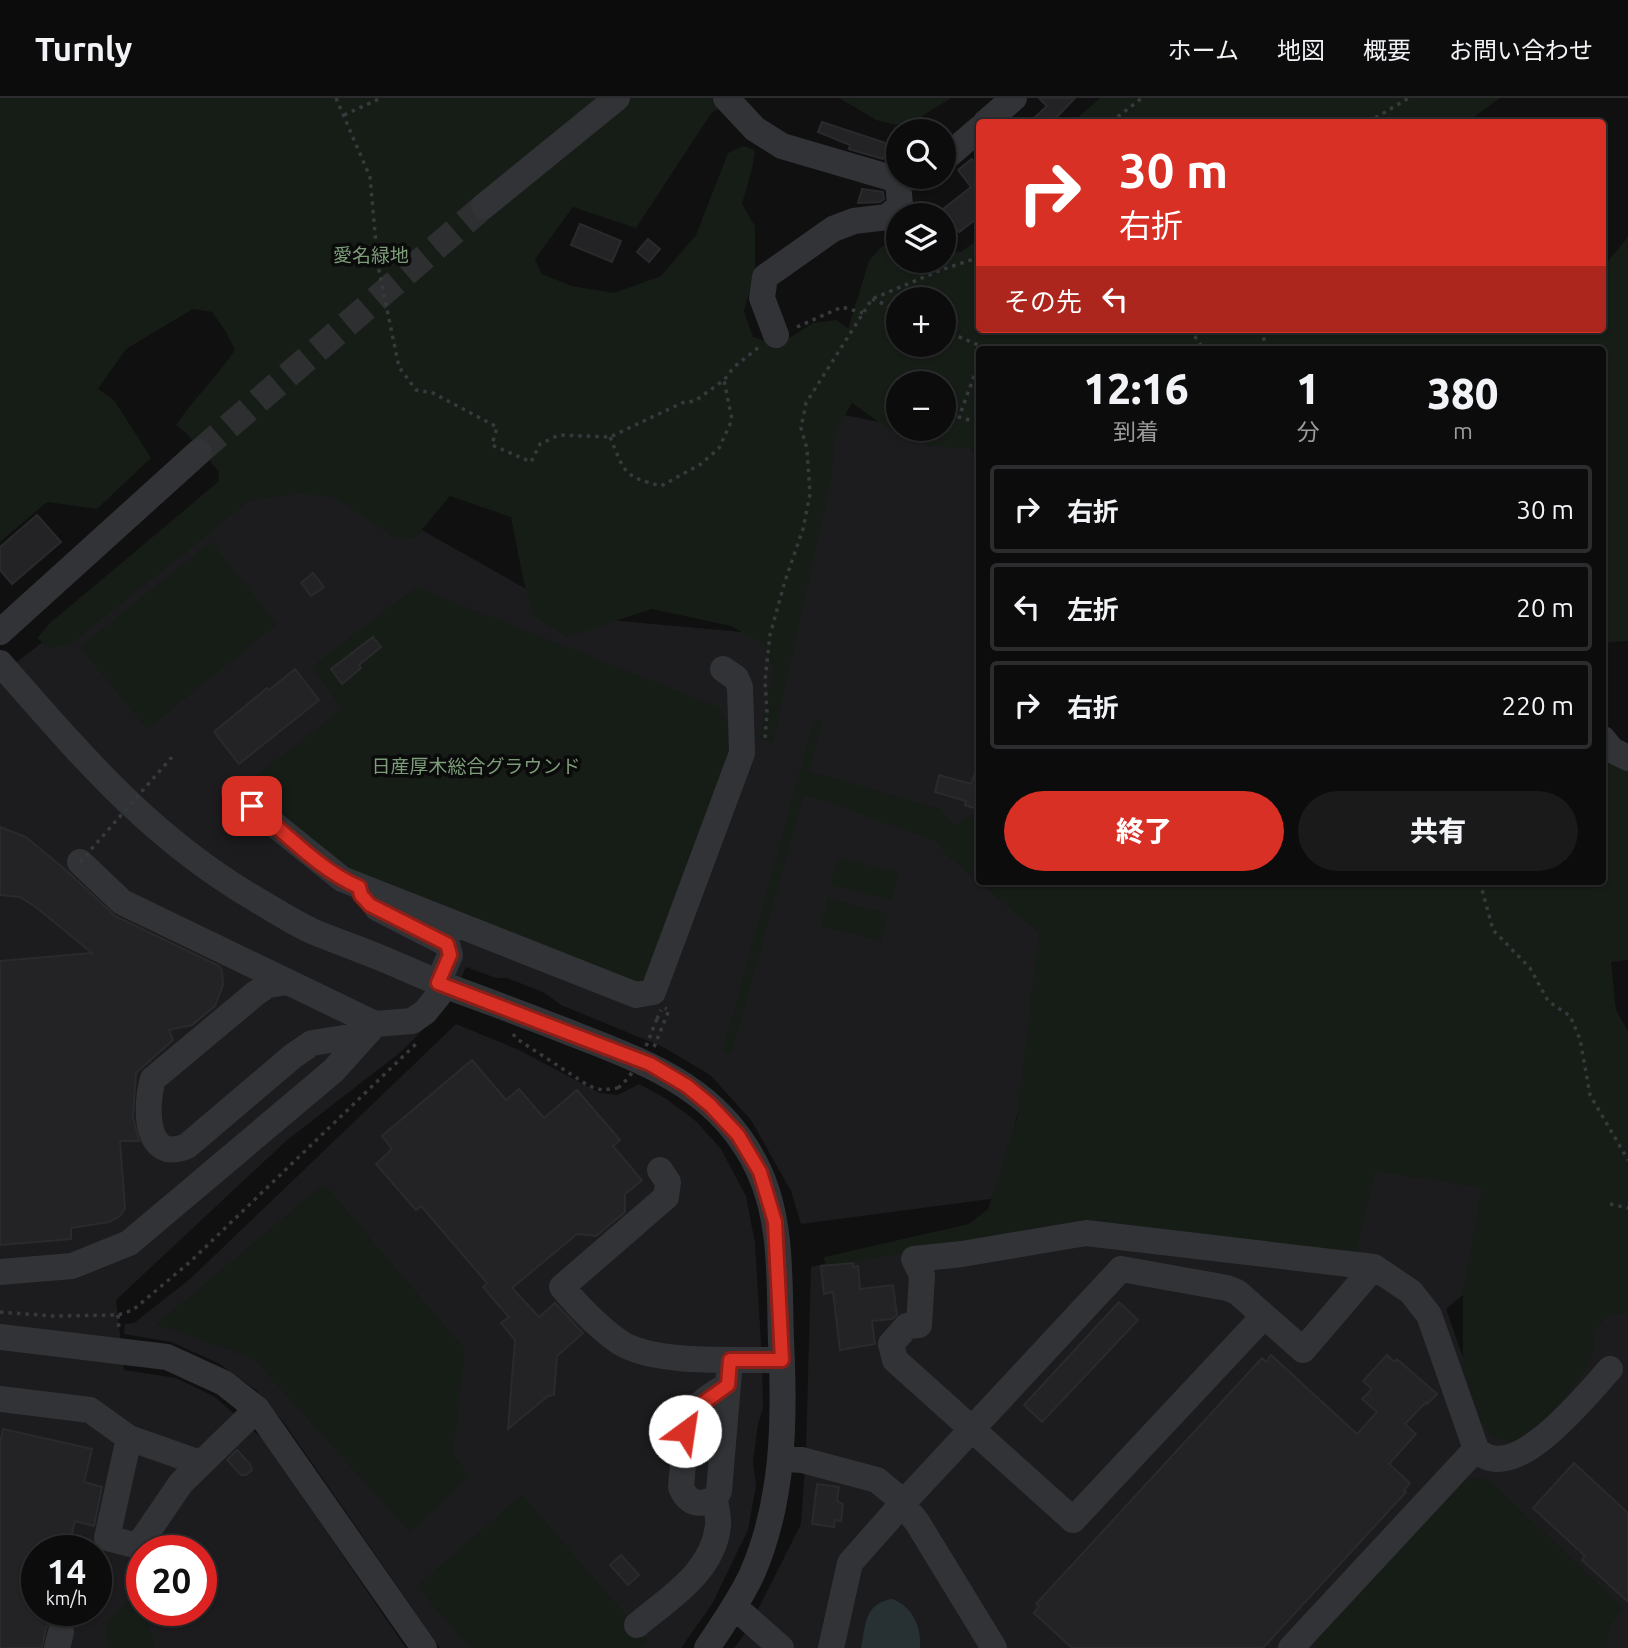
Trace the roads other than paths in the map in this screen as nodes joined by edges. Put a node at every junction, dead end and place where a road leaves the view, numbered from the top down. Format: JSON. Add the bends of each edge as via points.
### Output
{"nodes":[{"id":1,"x":617,"y":98,"type":"edge"},
{"id":2,"x":726,"y":98,"type":"edge"},
{"id":3,"x":1014,"y":98,"type":"edge"},
{"id":4,"x":990,"y":119,"type":"edge"},
{"id":5,"x":976,"y":131,"type":"edge"},
{"id":6,"x":956,"y":149,"type":"edge"},
{"id":7,"x":886,"y":173,"type":"edge"},
{"id":8,"x":904,"y":189,"type":"edge"},
{"id":9,"x":484,"y":206,"type":"tunnel mouth"},
{"id":10,"x":776,"y":335,"type":"road end"},
{"id":11,"x":199,"y":452,"type":"tunnel mouth"},
{"id":12,"x":0,"y":632,"type":"edge"},
{"id":13,"x":0,"y":663,"type":"edge"},
{"id":14,"x":723,"y":669,"type":"dead end"},
{"id":15,"x":1606,"y":743,"type":"edge"},
{"id":16,"x":1628,"y":758,"type":"edge"},
{"id":17,"x":234,"y":792,"type":"dead end"},
{"id":18,"x":80,"y":862,"type":"road end"},
{"id":19,"x":359,"y":887,"type":"junction"},
{"id":20,"x":288,"y":982,"type":"junction"},
{"id":21,"x":441,"y":984,"type":"junction"},
{"id":22,"x":375,"y":1024,"type":"junction"},
{"id":23,"x":660,"y":1170,"type":"dead end"},
{"id":24,"x":1374,"y":1267,"type":"junction"},
{"id":25,"x":0,"y":1272,"type":"edge"},
{"id":26,"x":1264,"y":1316,"type":"junction"},
{"id":27,"x":0,"y":1337,"type":"edge"},
{"id":28,"x":782,"y":1360,"type":"junction"},
{"id":29,"x":1611,"y":1369,"type":"dead end"},
{"id":30,"x":729,"y":1372,"type":"junction"},
{"id":31,"x":0,"y":1399,"type":"edge"},
{"id":32,"x":257,"y":1409,"type":"junction"},
{"id":33,"x":972,"y":1429,"type":"junction"},
{"id":34,"x":130,"y":1438,"type":"junction"},
{"id":35,"x":1476,"y":1449,"type":"junction"},
{"id":36,"x":781,"y":1458,"type":"junction"},
{"id":37,"x":200,"y":1464,"type":"junction"},
{"id":38,"x":715,"y":1499,"type":"junction"},
{"id":39,"x":903,"y":1503,"type":"junction"},
{"id":40,"x":732,"y":1611,"type":"junction"},
{"id":41,"x":637,"y":1625,"type":"dead end"},
{"id":42,"x":987,"y":1645,"type":"edge"},
{"id":43,"x":424,"y":1648,"type":"edge"},
{"id":44,"x":708,"y":1648,"type":"edge"},
{"id":45,"x":782,"y":1648,"type":"edge"},
{"id":46,"x":831,"y":1648,"type":"edge"},
{"id":47,"x":1292,"y":1648,"type":"edge"}],
"edges":[{"from":1,"to":9,"type":"street"},
{"from":2,"to":7,"type":"street","via":[[755,129],[782,146]]},
{"from":3,"to":4,"type":"street"},
{"from":5,"to":6,"type":"street"},
{"from":8,"to":10,"type":"street","via":[[900,206],[887,217],[854,220],[834,229],[765,277],[762,298]]},
{"from":11,"to":12,"type":"street"},
{"from":13,"to":21,"type":"street","via":[[89,765],[168,839],[311,931]]},
{"from":14,"to":19,"type":"street","via":[[740,687],[742,753],[653,992],[636,995]]},
{"from":15,"to":16,"type":"street"},
{"from":17,"to":19,"type":"street","via":[[326,867]]},
{"from":18,"to":20,"type":"street","via":[[122,902]]},
{"from":19,"to":21,"type":"street","via":[[370,905],[447,944],[450,955]]},
{"from":20,"to":22,"type":"street"},
{"from":20,"to":22,"type":"street","via":[[268,985],[256,993],[153,1079],[152,1139],[160,1147],[175,1151],[187,1146],[312,1043],[357,1036]]},
{"from":21,"to":22,"type":"street","via":[[438,996],[412,1021]]},
{"from":21,"to":28,"type":"street","via":[[650,1064],[687,1086],[738,1135],[760,1172],[775,1222]]},
{"from":22,"to":25,"type":"street","via":[[333,1071],[129,1243],[72,1266]]},
{"from":23,"to":30,"type":"street","via":[[668,1182],[666,1197],[562,1287],[582,1311],[622,1343]]},
{"from":24,"to":26,"type":"street","via":[[1303,1350]]},
{"from":24,"to":33,"type":"street","via":[[1086,1233],[914,1259],[922,1275],[919,1325],[907,1326],[891,1345],[895,1360]]},
{"from":24,"to":35,"type":"street","via":[[1411,1292],[1429,1315]]},
{"from":26,"to":33,"type":"street","via":[[1227,1288],[1121,1269]]},
{"from":26,"to":33,"type":"street","via":[[1073,1520]]},
{"from":27,"to":32,"type":"street","via":[[167,1357],[224,1383]]},
{"from":28,"to":30,"type":"street"},
{"from":28,"to":36,"type":"street"},
{"from":29,"to":35,"type":"street","via":[[1529,1448],[1499,1460],[1483,1457]]},
{"from":30,"to":38,"type":"street"},
{"from":30,"to":38,"type":"street","via":[[692,1411],[685,1431],[681,1487],[693,1503]]},
{"from":31,"to":34,"type":"street","via":[[90,1410]]},
{"from":32,"to":37,"type":"street"},
{"from":32,"to":43,"type":"street"},
{"from":33,"to":39,"type":"street"},
{"from":34,"to":37,"type":"street"},
{"from":34,"to":37,"type":"street","via":[[107,1538],[138,1546],[181,1483]]},
{"from":35,"to":47,"type":"street"},
{"from":36,"to":39,"type":"street","via":[[877,1480]]},
{"from":36,"to":40,"type":"street","via":[[768,1531]]},
{"from":38,"to":41,"type":"street","via":[[718,1524],[704,1566]]},
{"from":39,"to":42,"type":"street"},
{"from":39,"to":46,"type":"street","via":[[850,1563]]},
{"from":40,"to":44,"type":"street"},
{"from":40,"to":45,"type":"street","via":[[745,1616]]}]}
